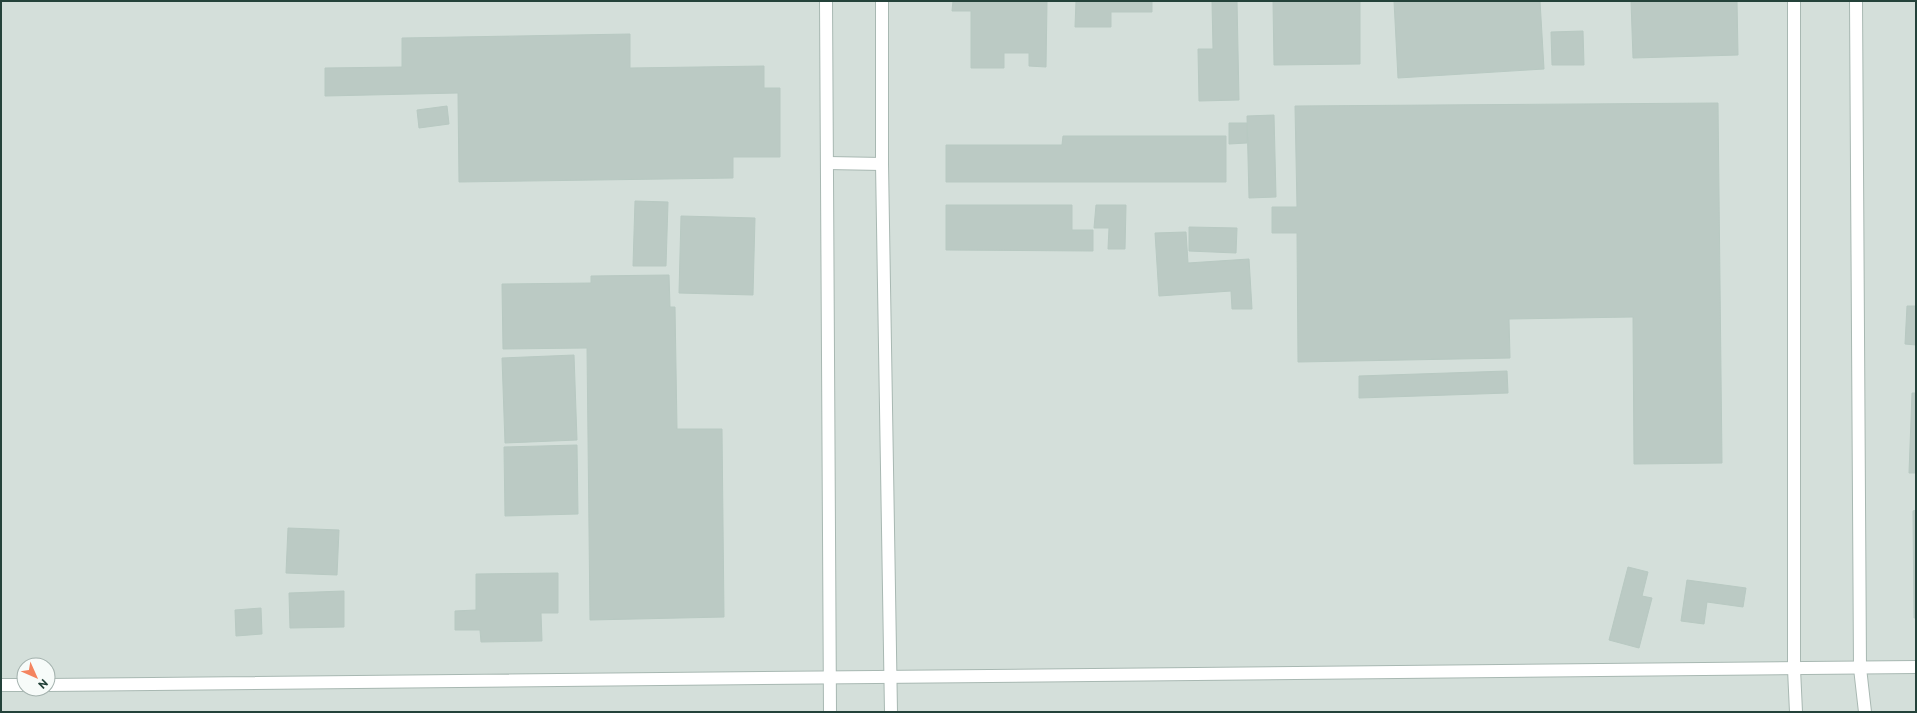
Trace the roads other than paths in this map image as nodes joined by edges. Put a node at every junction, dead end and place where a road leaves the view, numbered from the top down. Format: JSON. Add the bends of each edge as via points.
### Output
{"nodes":[{"id":1,"x":826,"y":1,"type":"edge"},
{"id":2,"x":882,"y":1,"type":"edge"},
{"id":3,"x":1794,"y":1,"type":"edge"},
{"id":4,"x":1856,"y":1,"type":"edge"},
{"id":5,"x":828,"y":163,"type":"junction"},
{"id":6,"x":882,"y":164,"type":"junction"},
{"id":7,"x":1916,"y":667,"type":"edge"},
{"id":8,"x":1794,"y":668,"type":"junction"},
{"id":9,"x":1860,"y":668,"type":"junction"},
{"id":10,"x":831,"y":677,"type":"junction"},
{"id":11,"x":890,"y":677,"type":"junction"},
{"id":12,"x":1,"y":685,"type":"edge"},
{"id":13,"x":16,"y":685,"type":"edge"},
{"id":14,"x":56,"y":685,"type":"edge"},
{"id":15,"x":830,"y":712,"type":"edge"},
{"id":16,"x":891,"y":712,"type":"edge"},
{"id":17,"x":1796,"y":712,"type":"edge"},
{"id":18,"x":1865,"y":712,"type":"edge"}],
"edges":[{"from":1,"to":5,"type":"street"},
{"from":2,"to":6,"type":"street"},
{"from":3,"to":8,"type":"street"},
{"from":4,"to":9,"type":"street"},
{"from":5,"to":6,"type":"street"},
{"from":5,"to":10,"type":"street"},
{"from":6,"to":11,"type":"street"},
{"from":7,"to":9,"type":"street"},
{"from":8,"to":9,"type":"street"},
{"from":8,"to":11,"type":"street"},
{"from":8,"to":17,"type":"street"},
{"from":9,"to":18,"type":"street"},
{"from":10,"to":11,"type":"street"},
{"from":10,"to":14,"type":"street"},
{"from":10,"to":15,"type":"street"},
{"from":11,"to":16,"type":"street"},
{"from":12,"to":13,"type":"street"}]}
